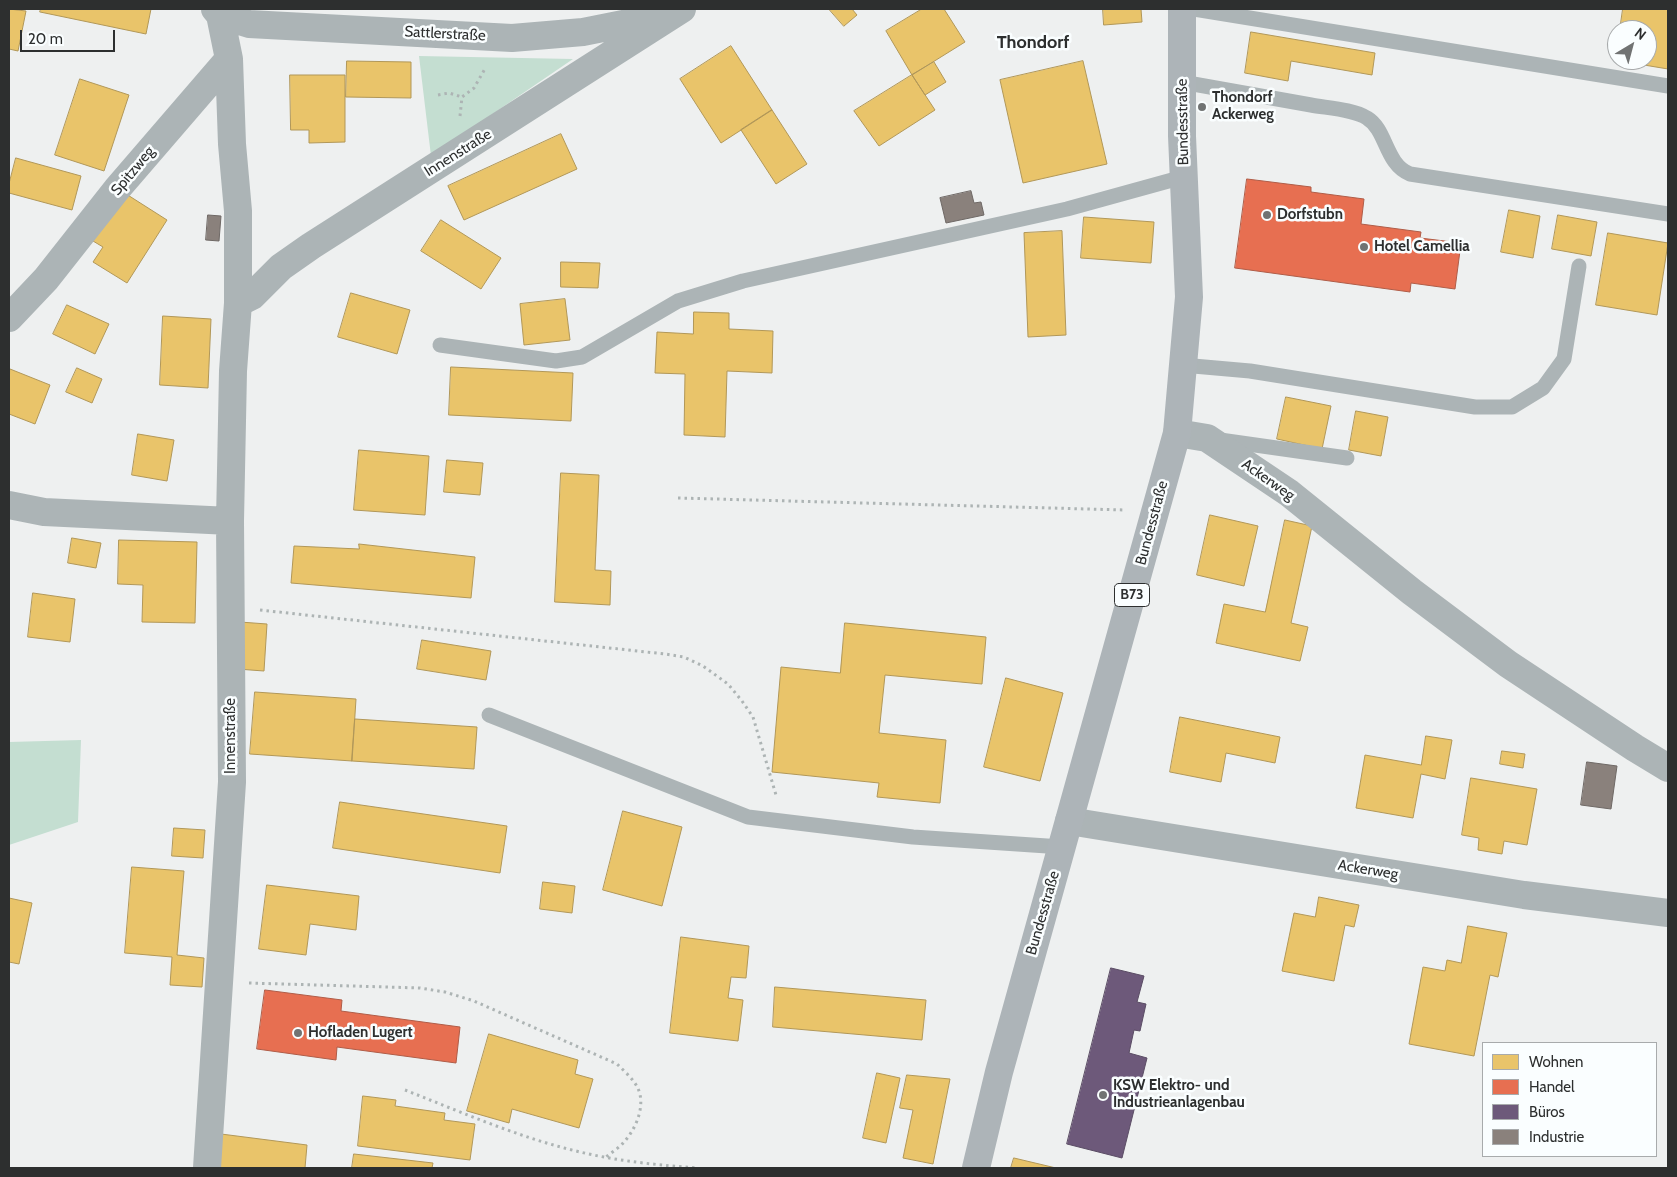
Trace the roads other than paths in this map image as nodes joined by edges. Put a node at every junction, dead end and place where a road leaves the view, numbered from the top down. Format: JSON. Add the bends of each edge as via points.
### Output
{"nodes":[{"id":1,"x":677,"y":9,"type":"edge"},
{"id":2,"x":682,"y":9,"type":"edge"},
{"id":3,"x":1182,"y":9,"type":"edge"},
{"id":4,"x":1194,"y":9,"type":"edge"},
{"id":5,"x":217,"y":12,"type":"edge"},
{"id":6,"x":276,"y":17,"type":"edge"},
{"id":7,"x":229,"y":59,"type":"junction"},
{"id":8,"x":1182,"y":82,"type":"junction"},
{"id":9,"x":1668,"y":86,"type":"edge"},
{"id":10,"x":1183,"y":177,"type":"junction"},
{"id":11,"x":1668,"y":214,"type":"edge"},
{"id":12,"x":1580,"y":266,"type":"dead end"},
{"id":13,"x":238,"y":303,"type":"junction"},
{"id":14,"x":9,"y":318,"type":"edge"},
{"id":15,"x":440,"y":345,"type":"dead end"},
{"id":16,"x":1182,"y":365,"type":"junction"},
{"id":17,"x":1177,"y":433,"type":"junction"},
{"id":18,"x":1207,"y":438,"type":"junction"},
{"id":19,"x":1347,"y":458,"type":"dead end"},
{"id":20,"x":9,"y":505,"type":"edge"},
{"id":21,"x":230,"y":521,"type":"junction"},
{"id":22,"x":489,"y":715,"type":"dead end"},
{"id":23,"x":1668,"y":768,"type":"edge"},
{"id":24,"x":1066,"y":834,"type":"junction"},
{"id":25,"x":1668,"y":912,"type":"edge"},
{"id":26,"x":207,"y":1168,"type":"edge"},
{"id":27,"x":976,"y":1168,"type":"edge"}],
"edges":[{"from":1,"to":6,"type":"street","name":"Sattlerstraße","via":[[583,32],[512,38]]},
{"from":2,"to":13,"type":"street","name":"Innenstraße","via":[[311,246],[281,267],[252,296]]},
{"from":3,"to":8,"type":"main road","name":"Bundesstraße","number":"B73"},
{"from":4,"to":9,"type":"lane"},
{"from":5,"to":6,"type":"street","name":"Sattlerstraße","via":[[249,24]]},
{"from":5,"to":7,"type":"street"},
{"from":7,"to":13,"type":"street","name":"Innenstraße","via":[[238,211]]},
{"from":7,"to":14,"type":"street","name":"Spitzweg","via":[[117,189],[46,279]]},
{"from":8,"to":10,"type":"main road","name":"Bundesstraße","number":"B73"},
{"from":8,"to":11,"type":"lane","via":[[1366,117],[1397,165],[1410,174]]},
{"from":10,"to":15,"type":"lane","via":[[1068,209],[744,281],[678,301],[582,357],[556,361]]},
{"from":10,"to":16,"type":"main road","name":"Bundesstraße","number":"B73","via":[[1189,297]]},
{"from":12,"to":16,"type":"lane","via":[[1564,360],[1543,388],[1512,407],[1475,407],[1250,370]]},
{"from":13,"to":21,"type":"street","name":"Innenstraße","via":[[233,371]]},
{"from":16,"to":17,"type":"main road","name":"Bundesstraße","number":"B73"},
{"from":17,"to":18,"type":"street","name":"Ackerweg"},
{"from":17,"to":24,"type":"main road","name":"Bundesstraße","number":"B73"},
{"from":18,"to":19,"type":"lane"},
{"from":18,"to":23,"type":"street","name":"Ackerweg","via":[[1289,493],[1508,664]]},
{"from":20,"to":21,"type":"street","via":[[44,512]]},
{"from":21,"to":26,"type":"street","name":"Innenstraße","via":[[232,782]]},
{"from":22,"to":24,"type":"lane","via":[[748,817],[913,837]]},
{"from":24,"to":25,"type":"street","name":"Ackerweg"},
{"from":24,"to":27,"type":"main road","name":"Bundesstraße","number":"B73","via":[[999,1072]]}]}
